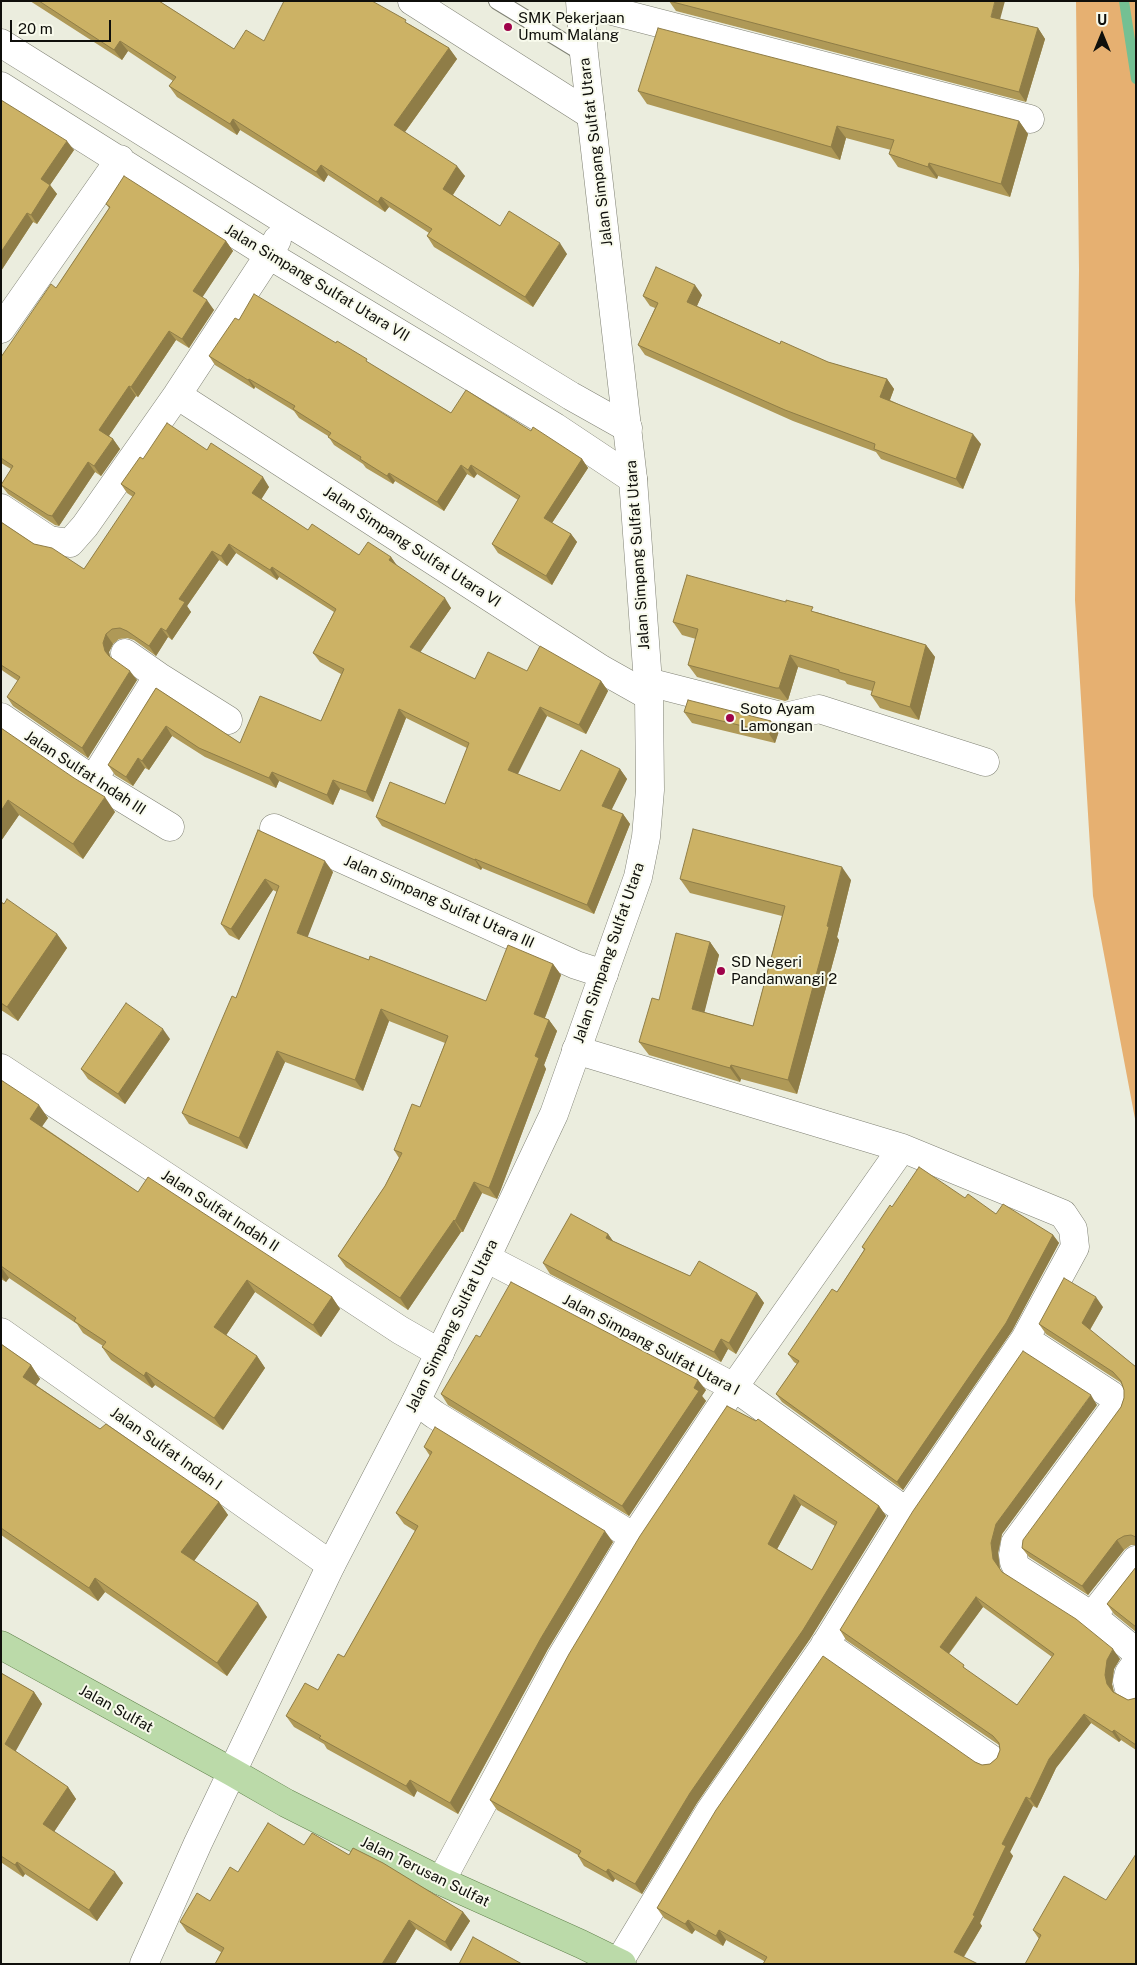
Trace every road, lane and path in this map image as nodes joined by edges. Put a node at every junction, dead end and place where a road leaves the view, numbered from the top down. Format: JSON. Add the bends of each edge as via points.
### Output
{"nodes":[{"id":1,"x":412,"y":1,"type":"edge"},
{"id":2,"x":498,"y":1,"type":"edge"},
{"id":3,"x":580,"y":2,"type":"edge"},
{"id":4,"x":1,"y":43,"type":"edge"},
{"id":5,"x":584,"y":54,"type":"junction"},
{"id":6,"x":1,"y":86,"type":"edge"},
{"id":7,"x":591,"y":115,"type":"junction"},
{"id":8,"x":1030,"y":119,"type":"dead end"},
{"id":9,"x":120,"y":159,"type":"junction"},
{"id":10,"x":286,"y":222,"type":"junction"},
{"id":11,"x":269,"y":255,"type":"junction"},
{"id":12,"x":1,"y":329,"type":"edge"},
{"id":13,"x":177,"y":395,"type":"junction"},
{"id":14,"x":628,"y":428,"type":"junction"},
{"id":15,"x":633,"y":479,"type":"junction"},
{"id":16,"x":1,"y":508,"type":"edge"},
{"id":17,"x":125,"y":653,"type":"dead end"},
{"id":18,"x":158,"y":676,"type":"junction"},
{"id":19,"x":648,"y":689,"type":"junction"},
{"id":20,"x":1,"y":717,"type":"edge"},
{"id":21,"x":228,"y":720,"type":"dead end"},
{"id":22,"x":985,"y":762,"type":"dead end"},
{"id":23,"x":93,"y":780,"type":"junction"},
{"id":24,"x":170,"y":827,"type":"dead end"},
{"id":25,"x":274,"y":828,"type":"dead end"},
{"id":26,"x":604,"y":974,"type":"junction"},
{"id":27,"x":576,"y":1050,"type":"junction"},
{"id":28,"x":1,"y":1068,"type":"edge"},
{"id":29,"x":902,"y":1148,"type":"junction"},
{"id":30,"x":486,"y":1258,"type":"junction"},
{"id":31,"x":1,"y":1332,"type":"edge"},
{"id":32,"x":1025,"y":1339,"type":"junction"},
{"id":33,"x":440,"y":1353,"type":"junction"},
{"id":34,"x":734,"y":1387,"type":"junction"},
{"id":35,"x":416,"y":1402,"type":"junction"},
{"id":36,"x":907,"y":1512,"type":"junction"},
{"id":37,"x":634,"y":1537,"type":"junction"},
{"id":38,"x":1136,"y":1560,"type":"edge"},
{"id":39,"x":331,"y":1564,"type":"junction"},
{"id":40,"x":1092,"y":1616,"type":"junction"},
{"id":41,"x":825,"y":1644,"type":"junction"},
{"id":42,"x":1,"y":1645,"type":"edge"},
{"id":43,"x":1136,"y":1652,"type":"edge"},
{"id":44,"x":1136,"y":1663,"type":"edge"},
{"id":45,"x":1136,"y":1694,"type":"edge"},
{"id":46,"x":990,"y":1759,"type":"dead end"},
{"id":47,"x":232,"y":1772,"type":"junction"},
{"id":48,"x":441,"y":1881,"type":"junction"},
{"id":49,"x":620,"y":1963,"type":"edge"},
{"id":50,"x":144,"y":1964,"type":"edge"}],
"edges":[{"from":1,"to":7,"type":"street"},
{"from":2,"to":5,"type":"lane"},
{"from":3,"to":5,"type":"street","name":"Jalan Simpang Sulfat Utara"},
{"from":3,"to":8,"type":"street"},
{"from":4,"to":10,"type":"street"},
{"from":5,"to":7,"type":"street","name":"Jalan Simpang Sulfat Utara"},
{"from":6,"to":9,"type":"street","name":"Jalan Simpang Sulfat Utara VII"},
{"from":7,"to":14,"type":"street","name":"Jalan Simpang Sulfat Utara"},
{"from":9,"to":11,"type":"street","name":"Jalan Simpang Sulfat Utara VII"},
{"from":9,"to":12,"type":"street"},
{"from":10,"to":11,"type":"street"},
{"from":10,"to":14,"type":"street"},
{"from":11,"to":13,"type":"street"},
{"from":11,"to":15,"type":"street","name":"Jalan Simpang Sulfat Utara VII","via":[[555,427]]},
{"from":13,"to":16,"type":"street","via":[[70,543],[49,540]]},
{"from":13,"to":19,"type":"street","name":"Jalan Simpang Sulfat Utara VI","via":[[601,669]]},
{"from":14,"to":15,"type":"street","name":"Jalan Simpang Sulfat Utara"},
{"from":15,"to":19,"type":"street","name":"Jalan Simpang Sulfat Utara"},
{"from":17,"to":18,"type":"street"},
{"from":18,"to":21,"type":"street"},
{"from":18,"to":23,"type":"street"},
{"from":19,"to":22,"type":"street","name":"Jalan Simpang Sulfat Utara VI","via":[[785,717],[819,709]]},
{"from":19,"to":26,"type":"street","name":"Jalan Simpang Sulfat Utara","via":[[650,774],[646,837],[638,877]]},
{"from":20,"to":23,"type":"street","name":"Jalan Sulfat Indah III"},
{"from":23,"to":24,"type":"street","name":"Jalan Sulfat Indah III"},
{"from":25,"to":26,"type":"street","name":"Jalan Simpang Sulfat Utara III","via":[[576,965]]},
{"from":26,"to":27,"type":"street","name":"Jalan Simpang Sulfat Utara"},
{"from":27,"to":29,"type":"street"},
{"from":27,"to":30,"type":"street","name":"Jalan Simpang Sulfat Utara","via":[[554,1114]]},
{"from":28,"to":33,"type":"street","name":"Jalan Sulfat Indah II"},
{"from":29,"to":32,"type":"street","via":[[1063,1214],[1073,1229],[1075,1247]]},
{"from":29,"to":34,"type":"street"},
{"from":30,"to":33,"type":"street","name":"Jalan Simpang Sulfat Utara"},
{"from":30,"to":34,"type":"street","name":"Jalan Simpang Sulfat Utara I"},
{"from":31,"to":39,"type":"street","name":"Jalan Sulfat Indah I"},
{"from":32,"to":36,"type":"street"},
{"from":32,"to":40,"type":"street","via":[[1115,1400],[1115,1407],[1013,1549],[1017,1568]]},
{"from":33,"to":35,"type":"street","name":"Jalan Simpang Sulfat Utara"},
{"from":34,"to":36,"type":"street","name":"Jalan Simpang Sulfat Utara I"},
{"from":34,"to":37,"type":"street"},
{"from":35,"to":37,"type":"street"},
{"from":35,"to":39,"type":"street","name":"Jalan Simpang Sulfat Utara"},
{"from":36,"to":41,"type":"street"},
{"from":37,"to":48,"type":"street","via":[[562,1656]]},
{"from":38,"to":40,"type":"street"},
{"from":39,"to":47,"type":"street","name":"Jalan Simpang Sulfat Utara"},
{"from":40,"to":43,"type":"street"},
{"from":41,"to":46,"type":"street"},
{"from":41,"to":49,"type":"street","via":[[710,1810]]},
{"from":42,"to":47,"type":"main road","name":"Jalan Sulfat"},
{"from":44,"to":45,"type":"street","via":[[1127,1681],[1129,1689]]},
{"from":47,"to":48,"type":"main road","name":"Jalan Terusan Sulfat","via":[[286,1803]]},
{"from":47,"to":50,"type":"street","name":"Jalan Simpang Sulfat Utara"},
{"from":48,"to":49,"type":"main road","name":"Jalan Terusan Sulfat"}]}
